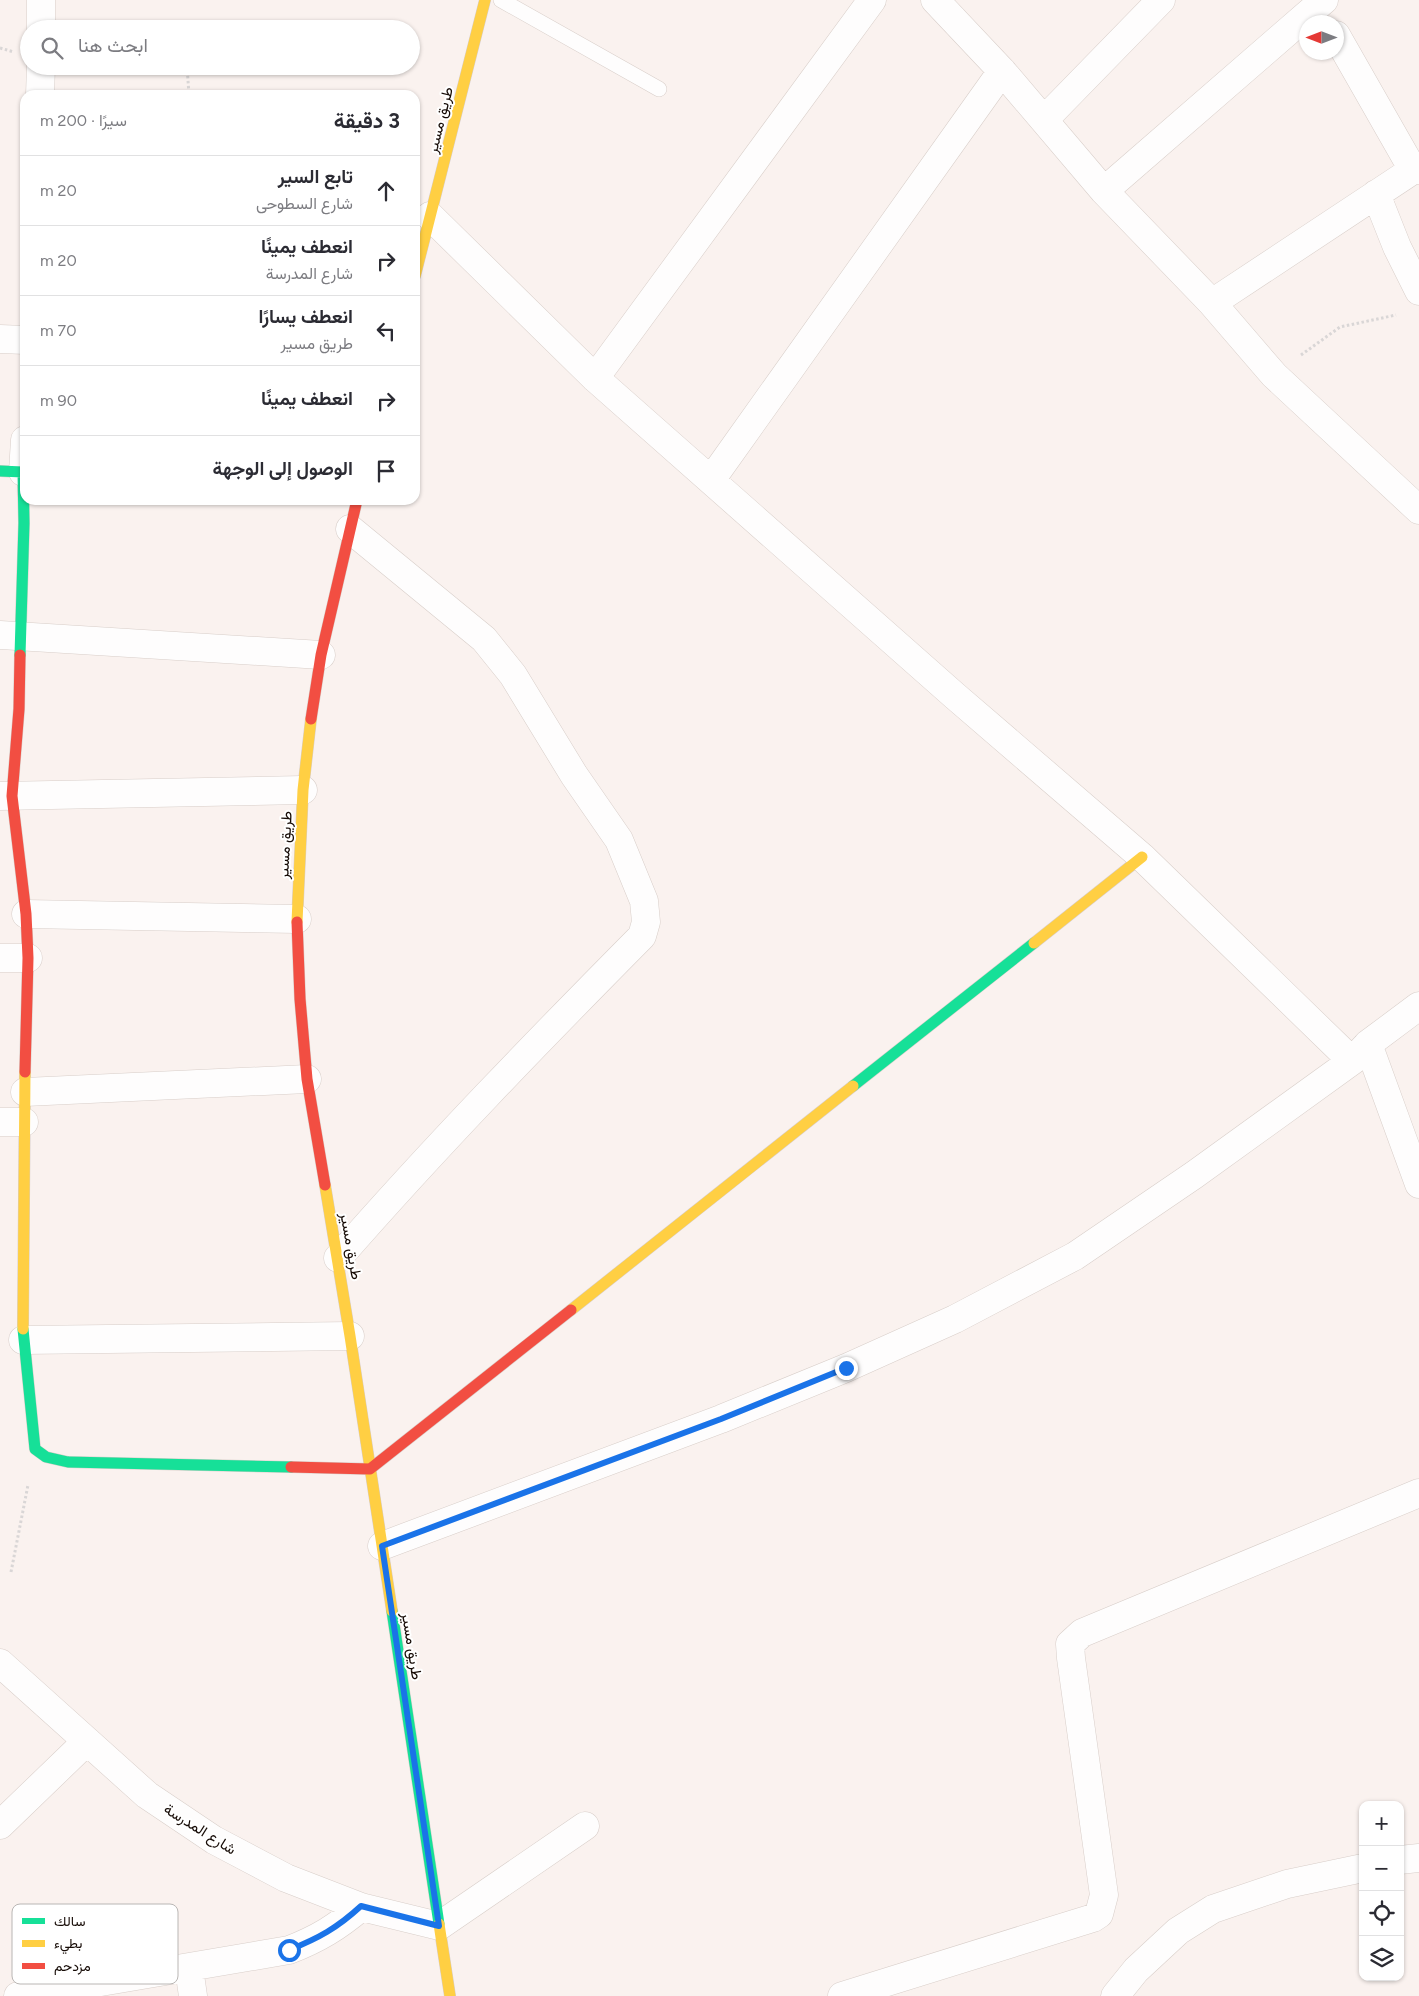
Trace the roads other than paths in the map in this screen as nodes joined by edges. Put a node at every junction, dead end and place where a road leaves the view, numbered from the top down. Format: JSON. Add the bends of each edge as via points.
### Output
{"nodes":[{"id":1,"x":41,"y":0,"type":"edge"},
{"id":2,"x":485,"y":0,"type":"edge"},
{"id":3,"x":501,"y":0,"type":"edge"},
{"id":4,"x":872,"y":0,"type":"edge"},
{"id":5,"x":936,"y":0,"type":"edge"},
{"id":6,"x":1162,"y":0,"type":"edge"},
{"id":7,"x":1322,"y":7,"type":"edge"},
{"id":8,"x":41,"y":20,"type":"edge"},
{"id":9,"x":1344,"y":48,"type":"edge"},
{"id":10,"x":1002,"y":71,"type":"junction"},
{"id":11,"x":41,"y":75,"type":"edge"},
{"id":12,"x":658,"y":89,"type":"dead end"},
{"id":13,"x":40,"y":90,"type":"edge"},
{"id":14,"x":1044,"y":120,"type":"junction"},
{"id":15,"x":1416,"y":170,"type":"edge"},
{"id":16,"x":1104,"y":191,"type":"junction"},
{"id":17,"x":1376,"y":194,"type":"junction"},
{"id":18,"x":430,"y":216,"type":"junction"},
{"id":19,"x":420,"y":256,"type":"edge"},
{"id":20,"x":1419,"y":290,"type":"edge"},
{"id":21,"x":1212,"y":303,"type":"junction"},
{"id":22,"x":0,"y":340,"type":"edge"},
{"id":23,"x":20,"y":340,"type":"edge"},
{"id":24,"x":595,"y":378,"type":"junction"},
{"id":25,"x":20,"y":452,"type":"edge"},
{"id":26,"x":12,"y":472,"type":"edge"},
{"id":27,"x":711,"y":480,"type":"junction"},
{"id":28,"x":356,"y":505,"type":"edge"},
{"id":29,"x":1419,"y":510,"type":"edge"},
{"id":30,"x":350,"y":529,"type":"junction"},
{"id":31,"x":10,"y":635,"type":"edge"},
{"id":32,"x":321,"y":655,"type":"junction"},
{"id":33,"x":303,"y":790,"type":"junction"},
{"id":34,"x":6,"y":796,"type":"edge"},
{"id":35,"x":1142,"y":857,"type":"junction"},
{"id":36,"x":26,"y":914,"type":"junction"},
{"id":37,"x":297,"y":919,"type":"junction"},
{"id":38,"x":0,"y":958,"type":"edge"},
{"id":39,"x":28,"y":958,"type":"junction"},
{"id":40,"x":1419,"y":1006,"type":"edge"},
{"id":41,"x":1360,"y":1052,"type":"junction"},
{"id":42,"x":307,"y":1080,"type":"junction"},
{"id":43,"x":25,"y":1092,"type":"junction"},
{"id":44,"x":12,"y":1122,"type":"edge"},
{"id":45,"x":1419,"y":1184,"type":"edge"},
{"id":46,"x":338,"y":1258,"type":"junction"},
{"id":47,"x":350,"y":1336,"type":"junction"},
{"id":48,"x":23,"y":1340,"type":"junction"},
{"id":49,"x":370,"y":1469,"type":"junction"},
{"id":50,"x":1419,"y":1493,"type":"edge"},
{"id":51,"x":382,"y":1546,"type":"junction"},
{"id":52,"x":0,"y":1664,"type":"edge"},
{"id":53,"x":88,"y":1740,"type":"junction"},
{"id":54,"x":0,"y":1825,"type":"edge"},
{"id":55,"x":585,"y":1826,"type":"dead end"},
{"id":56,"x":1419,"y":1858,"type":"edge"},
{"id":57,"x":1404,"y":1860,"type":"edge"},
{"id":58,"x":1359,"y":1869,"type":"edge"},
{"id":59,"x":361,"y":1906,"type":"junction"},
{"id":60,"x":439,"y":1926,"type":"junction"},
{"id":61,"x":189,"y":1968,"type":"junction"},
{"id":62,"x":178,"y":1970,"type":"edge"},
{"id":63,"x":91,"y":1984,"type":"edge"},
{"id":64,"x":18,"y":1996,"type":"edge"},
{"id":65,"x":193,"y":1996,"type":"edge"},
{"id":66,"x":450,"y":1996,"type":"edge"},
{"id":67,"x":842,"y":1996,"type":"edge"},
{"id":68,"x":1115,"y":1996,"type":"edge"}],
"edges":[{"from":1,"to":8,"type":"street"},
{"from":2,"to":18,"type":"street","name":"طريق مسير"},
{"from":3,"to":12,"type":"lane"},
{"from":4,"to":24,"type":"street"},
{"from":5,"to":10,"type":"street"},
{"from":6,"to":14,"type":"street"},
{"from":7,"to":16,"type":"street"},
{"from":9,"to":15,"type":"street"},
{"from":10,"to":14,"type":"street"},
{"from":10,"to":27,"type":"street"},
{"from":11,"to":13,"type":"street"},
{"from":14,"to":16,"type":"street"},
{"from":15,"to":17,"type":"street"},
{"from":16,"to":21,"type":"street"},
{"from":17,"to":20,"type":"street","via":[[1397,247]]},
{"from":17,"to":21,"type":"street"},
{"from":18,"to":19,"type":"street","name":"طريق مسير"},
{"from":18,"to":24,"type":"street"},
{"from":21,"to":29,"type":"street","via":[[1274,375]]},
{"from":22,"to":23,"type":"street"},
{"from":24,"to":27,"type":"street"},
{"from":25,"to":26,"type":"street"},
{"from":26,"to":31,"type":"street","via":[[23,532]]},
{"from":27,"to":35,"type":"street"},
{"from":28,"to":30,"type":"street","name":"طريق مسير"},
{"from":30,"to":32,"type":"street","name":"طريق مسير"},
{"from":30,"to":46,"type":"street","via":[[484,639],[513,675],[574,775],[619,840],[644,901],[646,922],[642,936],[408,1178]]},
{"from":31,"to":32,"type":"street"},
{"from":31,"to":34,"type":"street","via":[[19,708]]},
{"from":32,"to":33,"type":"street","name":"طريق مسير"},
{"from":33,"to":34,"type":"street"},
{"from":33,"to":37,"type":"street","name":"طريق مسير"},
{"from":34,"to":36,"type":"street"},
{"from":35,"to":41,"type":"street"},
{"from":35,"to":49,"type":"street"},
{"from":36,"to":37,"type":"street"},
{"from":36,"to":39,"type":"street"},
{"from":37,"to":42,"type":"street","name":"طريق مسير"},
{"from":38,"to":39,"type":"street"},
{"from":39,"to":43,"type":"street"},
{"from":40,"to":41,"type":"street"},
{"from":41,"to":45,"type":"street"},
{"from":41,"to":51,"type":"street","via":[[1194,1175],[1075,1256],[955,1319],[721,1419]]},
{"from":42,"to":43,"type":"street"},
{"from":42,"to":46,"type":"street","name":"طريق مسير"},
{"from":43,"to":44,"type":"street"},
{"from":44,"to":48,"type":"street"},
{"from":46,"to":47,"type":"street","name":"طريق مسير"},
{"from":47,"to":48,"type":"street"},
{"from":47,"to":49,"type":"street","name":"طريق مسير"},
{"from":48,"to":49,"type":"street","via":[[35,1449],[51,1460]]},
{"from":49,"to":51,"type":"street","name":"طريق مسير"},
{"from":50,"to":67,"type":"street","via":[[1082,1632],[1075,1638],[1070,1644],[1071,1658],[1104,1895],[1099,1914]]},
{"from":51,"to":60,"type":"street","name":"طريق مسير"},
{"from":52,"to":53,"type":"street","name":"شارع المدرسة"},
{"from":53,"to":54,"type":"street"},
{"from":53,"to":59,"type":"street","name":"شارع المدرسة","via":[[147,1794],[214,1840],[286,1878]]},
{"from":55,"to":60,"type":"street"},
{"from":56,"to":57,"type":"street"},
{"from":58,"to":68,"type":"street","via":[[1286,1884],[1213,1909],[1178,1931],[1136,1970]]},
{"from":59,"to":60,"type":"street","name":"شارع المدرسة"},
{"from":59,"to":61,"type":"street","via":[[340,1925],[289,1950]]},
{"from":60,"to":66,"type":"street","name":"طريق مسير"},
{"from":61,"to":62,"type":"street"},
{"from":61,"to":65,"type":"street"},
{"from":63,"to":64,"type":"street"}]}
